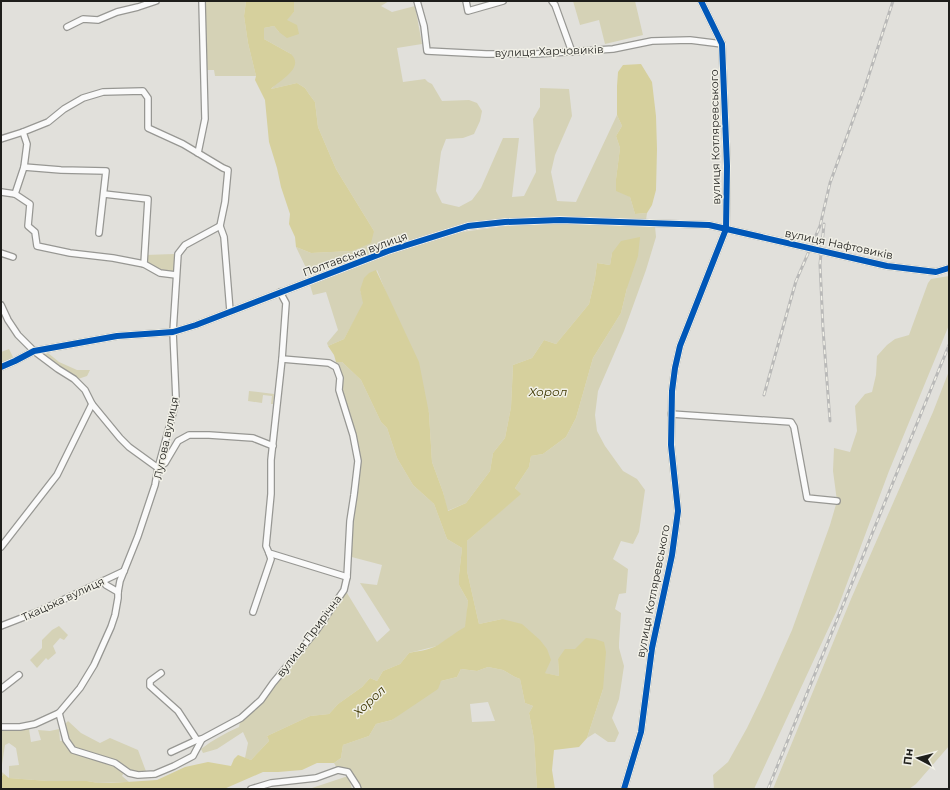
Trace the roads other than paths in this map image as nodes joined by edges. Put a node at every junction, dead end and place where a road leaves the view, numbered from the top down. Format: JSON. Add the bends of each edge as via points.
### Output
{"nodes":[{"id":1,"x":156,"y":1,"type":"edge"},
{"id":2,"x":202,"y":1,"type":"edge"},
{"id":3,"x":417,"y":1,"type":"edge"},
{"id":4,"x":466,"y":1,"type":"edge"},
{"id":5,"x":503,"y":1,"type":"edge"},
{"id":6,"x":552,"y":1,"type":"edge"},
{"id":7,"x":701,"y":1,"type":"edge"},
{"id":8,"x":67,"y":27,"type":"dead end"},
{"id":9,"x":722,"y":44,"type":"junction"},
{"id":10,"x":572,"y":52,"type":"junction"},
{"id":11,"x":23,"y":132,"type":"junction"},
{"id":12,"x":1,"y":139,"type":"edge"},
{"id":13,"x":198,"y":153,"type":"junction"},
{"id":14,"x":24,"y":167,"type":"junction"},
{"id":15,"x":1,"y":192,"type":"edge"},
{"id":16,"x":15,"y":194,"type":"junction"},
{"id":17,"x":104,"y":194,"type":"junction"},
{"id":18,"x":220,"y":226,"type":"junction"},
{"id":19,"x":726,"y":229,"type":"junction"},
{"id":20,"x":99,"y":233,"type":"dead end"},
{"id":21,"x":1,"y":253,"type":"edge"},
{"id":22,"x":13,"y":257,"type":"dead end"},
{"id":23,"x":144,"y":264,"type":"junction"},
{"id":24,"x":949,"y":268,"type":"edge"},
{"id":25,"x":176,"y":275,"type":"junction"},
{"id":26,"x":280,"y":292,"type":"junction"},
{"id":27,"x":1,"y":305,"type":"edge"},
{"id":28,"x":230,"y":311,"type":"junction"},
{"id":29,"x":173,"y":332,"type":"junction"},
{"id":30,"x":34,"y":351,"type":"junction"},
{"id":31,"x":282,"y":359,"type":"junction"},
{"id":32,"x":1,"y":367,"type":"edge"},
{"id":33,"x":92,"y":404,"type":"junction"},
{"id":34,"x":672,"y":414,"type":"junction"},
{"id":35,"x":273,"y":446,"type":"junction"},
{"id":36,"x":158,"y":468,"type":"junction"},
{"id":37,"x":837,"y":501,"type":"dead end"},
{"id":38,"x":1,"y":547,"type":"edge"},
{"id":39,"x":269,"y":553,"type":"junction"},
{"id":40,"x":124,"y":571,"type":"junction"},
{"id":41,"x":347,"y":577,"type":"junction"},
{"id":42,"x":103,"y":581,"type":"junction"},
{"id":43,"x":118,"y":592,"type":"junction"},
{"id":44,"x":253,"y":612,"type":"dead end"},
{"id":45,"x":1,"y":626,"type":"edge"},
{"id":46,"x":160,"y":673,"type":"dead end"},
{"id":47,"x":19,"y":675,"type":"dead end"},
{"id":48,"x":1,"y":689,"type":"edge"},
{"id":49,"x":59,"y":713,"type":"junction"},
{"id":50,"x":1,"y":727,"type":"edge"},
{"id":51,"x":200,"y":739,"type":"junction"},
{"id":52,"x":171,"y":752,"type":"dead end"},
{"id":53,"x":250,"y":789,"type":"edge"},
{"id":54,"x":358,"y":789,"type":"edge"},
{"id":55,"x":624,"y":789,"type":"edge"}],
"edges":[{"from":1,"to":8,"type":"street","via":[[98,20],[83,19]]},
{"from":2,"to":13,"type":"street","via":[[205,119]]},
{"from":3,"to":10,"type":"street","name":"вулиця Харчовиків","via":[[424,26],[426,51],[486,54]]},
{"from":4,"to":5,"type":"street","via":[[468,11]]},
{"from":6,"to":10,"type":"street"},
{"from":7,"to":9,"type":"street","name":"вулиця Котляревського"},
{"from":9,"to":10,"type":"street","name":"вулиця Харчовиків","via":[[690,40],[652,41]]},
{"from":9,"to":19,"type":"street","name":"вулиця Котляревського","via":[[727,166]]},
{"from":11,"to":12,"type":"street"},
{"from":11,"to":13,"type":"street","via":[[48,122],[83,98],[103,92],[143,91],[148,98],[148,128]]},
{"from":11,"to":14,"type":"street","via":[[28,144]]},
{"from":13,"to":18,"type":"street","via":[[228,170]]},
{"from":14,"to":16,"type":"street"},
{"from":14,"to":17,"type":"street","via":[[106,171]]},
{"from":15,"to":16,"type":"street"},
{"from":16,"to":23,"type":"street","via":[[30,204],[28,226],[35,232],[37,246]]},
{"from":17,"to":20,"type":"street"},
{"from":17,"to":23,"type":"street","via":[[148,199]]},
{"from":18,"to":25,"type":"street","name":"Лугова вулиця","via":[[185,245],[178,254]]},
{"from":18,"to":28,"type":"street","via":[[224,237]]},
{"from":19,"to":24,"type":"street","name":"вулиця Нафтовиків","via":[[887,266],[936,272]]},
{"from":19,"to":26,"type":"street","name":"Полтавська вулиця","via":[[708,225],[560,220],[468,226],[388,251]]},
{"from":19,"to":34,"type":"street","name":"вулиця Котляревського","via":[[680,346],[672,391]]},
{"from":21,"to":22,"type":"street"},
{"from":23,"to":25,"type":"street","via":[[160,273]]},
{"from":25,"to":29,"type":"street","name":"Лугова вулиця"},
{"from":26,"to":28,"type":"street","name":"Полтавська вулиця"},
{"from":26,"to":31,"type":"street","via":[[286,303]]},
{"from":27,"to":30,"type":"street","via":[[18,335]]},
{"from":28,"to":29,"type":"street","name":"Полтавська вулиця"},
{"from":29,"to":30,"type":"street","name":"Полтавська вулиця","via":[[117,336]]},
{"from":29,"to":36,"type":"street","name":"Лугова вулиця","via":[[176,399]]},
{"from":30,"to":32,"type":"street","name":"Полтавська вулиця"},
{"from":30,"to":33,"type":"street","via":[[74,379],[85,390]]},
{"from":31,"to":35,"type":"street"},
{"from":31,"to":41,"type":"street","name":"вулиця Прирічна","via":[[329,363],[336,367],[340,378],[339,390],[354,435],[358,461],[350,521]]},
{"from":33,"to":36,"type":"street","via":[[129,447]]},
{"from":33,"to":38,"type":"street","via":[[57,475]]},
{"from":34,"to":37,"type":"street","via":[[791,422],[807,498]]},
{"from":34,"to":55,"type":"street","name":"вулиця Котляревського","via":[[671,445],[678,511],[672,555],[652,648],[641,732]]},
{"from":35,"to":36,"type":"street","via":[[253,438],[189,435],[178,441],[166,463]]},
{"from":35,"to":39,"type":"street","via":[[266,546]]},
{"from":36,"to":40,"type":"street","name":"Лугова вулиця","via":[[156,485]]},
{"from":39,"to":41,"type":"street"},
{"from":39,"to":44,"type":"street","via":[[270,559]]},
{"from":40,"to":42,"type":"street","name":"Ткацька вулиця"},
{"from":40,"to":43,"type":"street","name":"Лугова вулиця"},
{"from":41,"to":51,"type":"street","name":"вулиця Прирічна","via":[[344,590],[320,625],[261,700],[241,718]]},
{"from":42,"to":43,"type":"street"},
{"from":42,"to":45,"type":"street","name":"Ткацька вулиця"},
{"from":43,"to":49,"type":"street","name":"Лугова вулиця","via":[[112,628],[94,665],[80,688]]},
{"from":46,"to":51,"type":"street","via":[[150,681],[150,686],[178,711]]},
{"from":47,"to":48,"type":"street"},
{"from":49,"to":50,"type":"street","name":"Лугова вулиця","via":[[35,724]]},
{"from":49,"to":51,"type":"street","via":[[66,740],[73,750],[115,763],[129,773],[138,775],[155,774],[193,756]]},
{"from":51,"to":52,"type":"street","name":"вулиця Прирічна"},
{"from":53,"to":54,"type":"street","via":[[271,783],[316,778],[338,770],[348,772]]}]}
